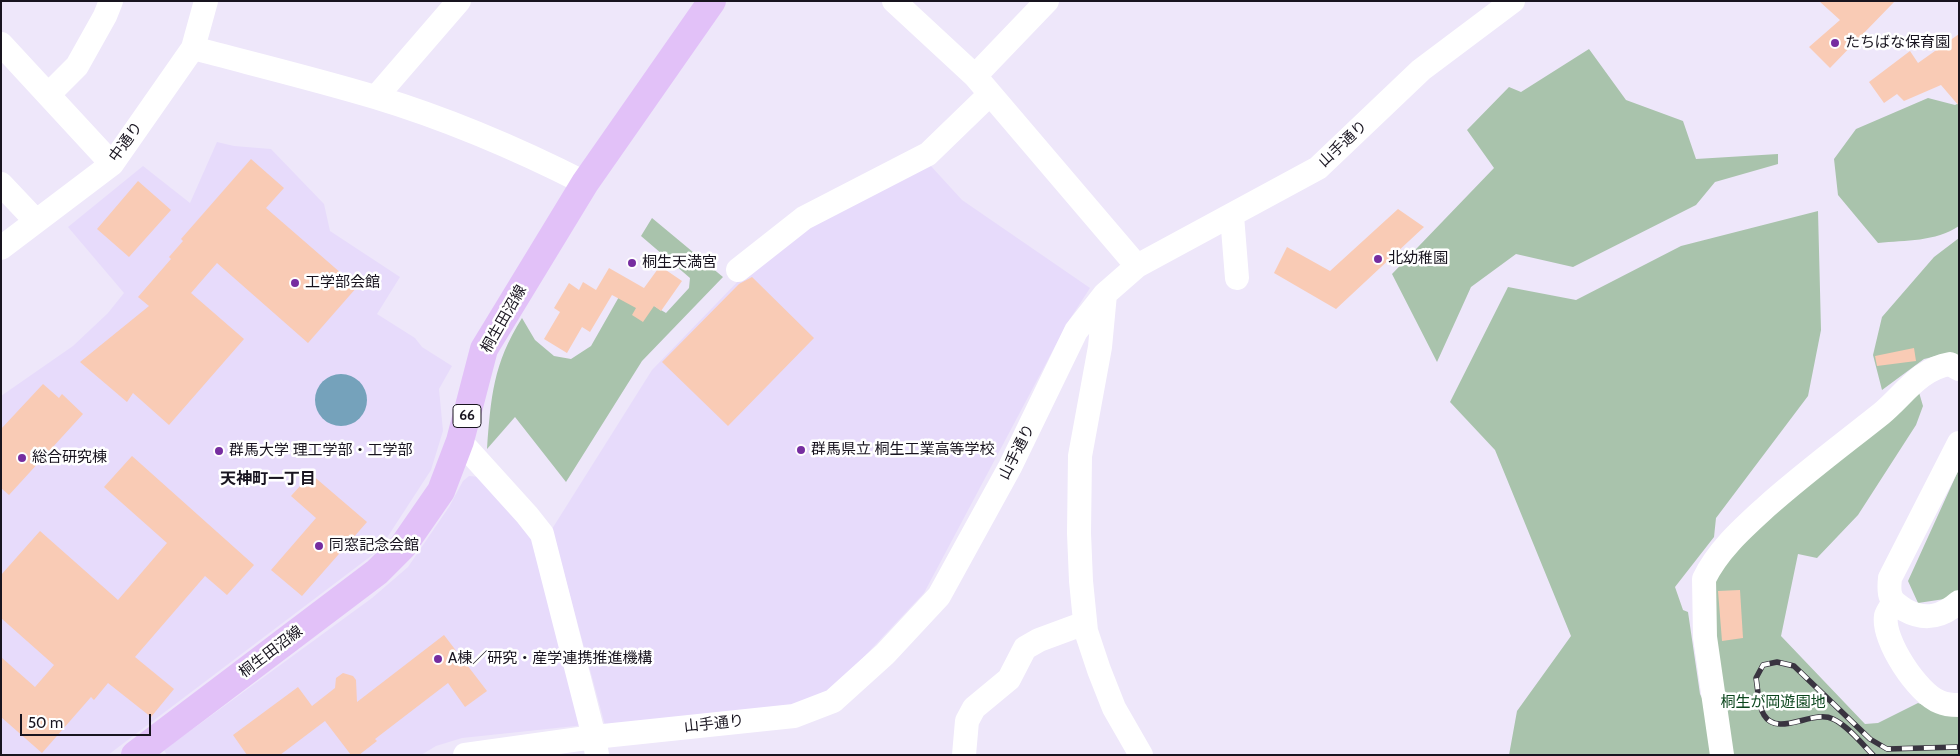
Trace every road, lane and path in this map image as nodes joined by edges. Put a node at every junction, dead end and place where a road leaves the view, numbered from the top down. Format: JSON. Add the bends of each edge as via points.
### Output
{"nodes":[{"id":1,"x":111,"y":1,"type":"edge"},
{"id":2,"x":206,"y":1,"type":"edge"},
{"id":3,"x":459,"y":1,"type":"edge"},
{"id":4,"x":712,"y":1,"type":"edge"},
{"id":5,"x":894,"y":1,"type":"edge"},
{"id":6,"x":1047,"y":1,"type":"edge"},
{"id":7,"x":1512,"y":1,"type":"edge"},
{"id":8,"x":1,"y":44,"type":"edge"},
{"id":9,"x":193,"y":48,"type":"junction"},
{"id":10,"x":974,"y":76,"type":"junction"},
{"id":11,"x":49,"y":94,"type":"junction"},
{"id":12,"x":990,"y":94,"type":"junction"},
{"id":13,"x":376,"y":97,"type":"junction"},
{"id":14,"x":112,"y":164,"type":"junction"},
{"id":15,"x":585,"y":183,"type":"junction"},
{"id":16,"x":1,"y":184,"type":"edge"},
{"id":17,"x":1232,"y":216,"type":"junction"},
{"id":18,"x":36,"y":221,"type":"junction"},
{"id":19,"x":1,"y":248,"type":"edge"},
{"id":20,"x":1137,"y":266,"type":"junction"},
{"id":21,"x":738,"y":270,"type":"dead end"},
{"id":22,"x":1237,"y":278,"type":"dead end"},
{"id":23,"x":1105,"y":294,"type":"junction"},
{"id":24,"x":1959,"y":369,"type":"edge"},
{"id":25,"x":460,"y":441,"type":"junction"},
{"id":26,"x":1959,"y":443,"type":"edge"},
{"id":27,"x":1959,"y":602,"type":"edge"},
{"id":28,"x":1893,"y":603,"type":"junction"},
{"id":29,"x":1085,"y":623,"type":"junction"},
{"id":30,"x":1959,"y":706,"type":"edge"},
{"id":31,"x":595,"y":746,"type":"edge"},
{"id":32,"x":135,"y":755,"type":"edge"},
{"id":33,"x":465,"y":755,"type":"edge"},
{"id":34,"x":964,"y":755,"type":"edge"},
{"id":35,"x":1141,"y":755,"type":"edge"},
{"id":36,"x":1722,"y":755,"type":"edge"}],
"edges":[{"from":1,"to":11,"type":"street","via":[[77,66]]},
{"from":2,"to":9,"type":"street","name":"中通り"},
{"from":3,"to":13,"type":"street"},
{"from":4,"to":15,"type":"main road","name":"桐生田沼線","number":"66"},
{"from":5,"to":10,"type":"street"},
{"from":6,"to":10,"type":"street"},
{"from":7,"to":17,"type":"street","name":"山手通り","via":[[1421,70],[1318,168]]},
{"from":8,"to":11,"type":"street"},
{"from":9,"to":13,"type":"street"},
{"from":9,"to":14,"type":"street","name":"中通り"},
{"from":10,"to":12,"type":"street"},
{"from":11,"to":14,"type":"street"},
{"from":12,"to":20,"type":"street"},
{"from":12,"to":21,"type":"street","via":[[928,154],[804,218]]},
{"from":13,"to":15,"type":"street","via":[[475,132]]},
{"from":14,"to":18,"type":"street","name":"中通り"},
{"from":15,"to":25,"type":"main road","name":"桐生田沼線","number":"66","via":[[484,348]]},
{"from":16,"to":18,"type":"street"},
{"from":17,"to":20,"type":"street","name":"山手通り"},
{"from":17,"to":22,"type":"street"},
{"from":18,"to":19,"type":"street","name":"中通り"},
{"from":20,"to":23,"type":"street","name":"山手通り"},
{"from":23,"to":29,"type":"street","via":[[1100,347],[1080,456],[1079,533]]},
{"from":23,"to":31,"type":"street","name":"山手通り","via":[[1076,331],[1010,467],[939,596],[885,654],[833,701],[794,716]]},
{"from":24,"to":36,"type":"street","via":[[1950,364],[1937,366],[1920,376],[1883,412],[1803,474],[1753,519],[1724,548],[1708,571],[1704,579],[1705,637]]},
{"from":25,"to":31,"type":"street","via":[[542,534]]},
{"from":25,"to":32,"type":"main road","name":"桐生田沼線","number":"66","via":[[441,491],[403,546],[377,572]]},
{"from":26,"to":28,"type":"street","via":[[1890,578],[1889,591]]},
{"from":27,"to":28,"type":"street","via":[[1950,610],[1930,617],[1917,616]]},
{"from":28,"to":30,"type":"street","via":[[1886,617],[1888,633],[1912,680],[1939,702]]},
{"from":29,"to":34,"type":"street","via":[[1025,648],[1009,679],[974,708],[967,720]]},
{"from":29,"to":35,"type":"street","via":[[1114,708]]},
{"from":31,"to":33,"type":"street","name":"山手通り"}]}
